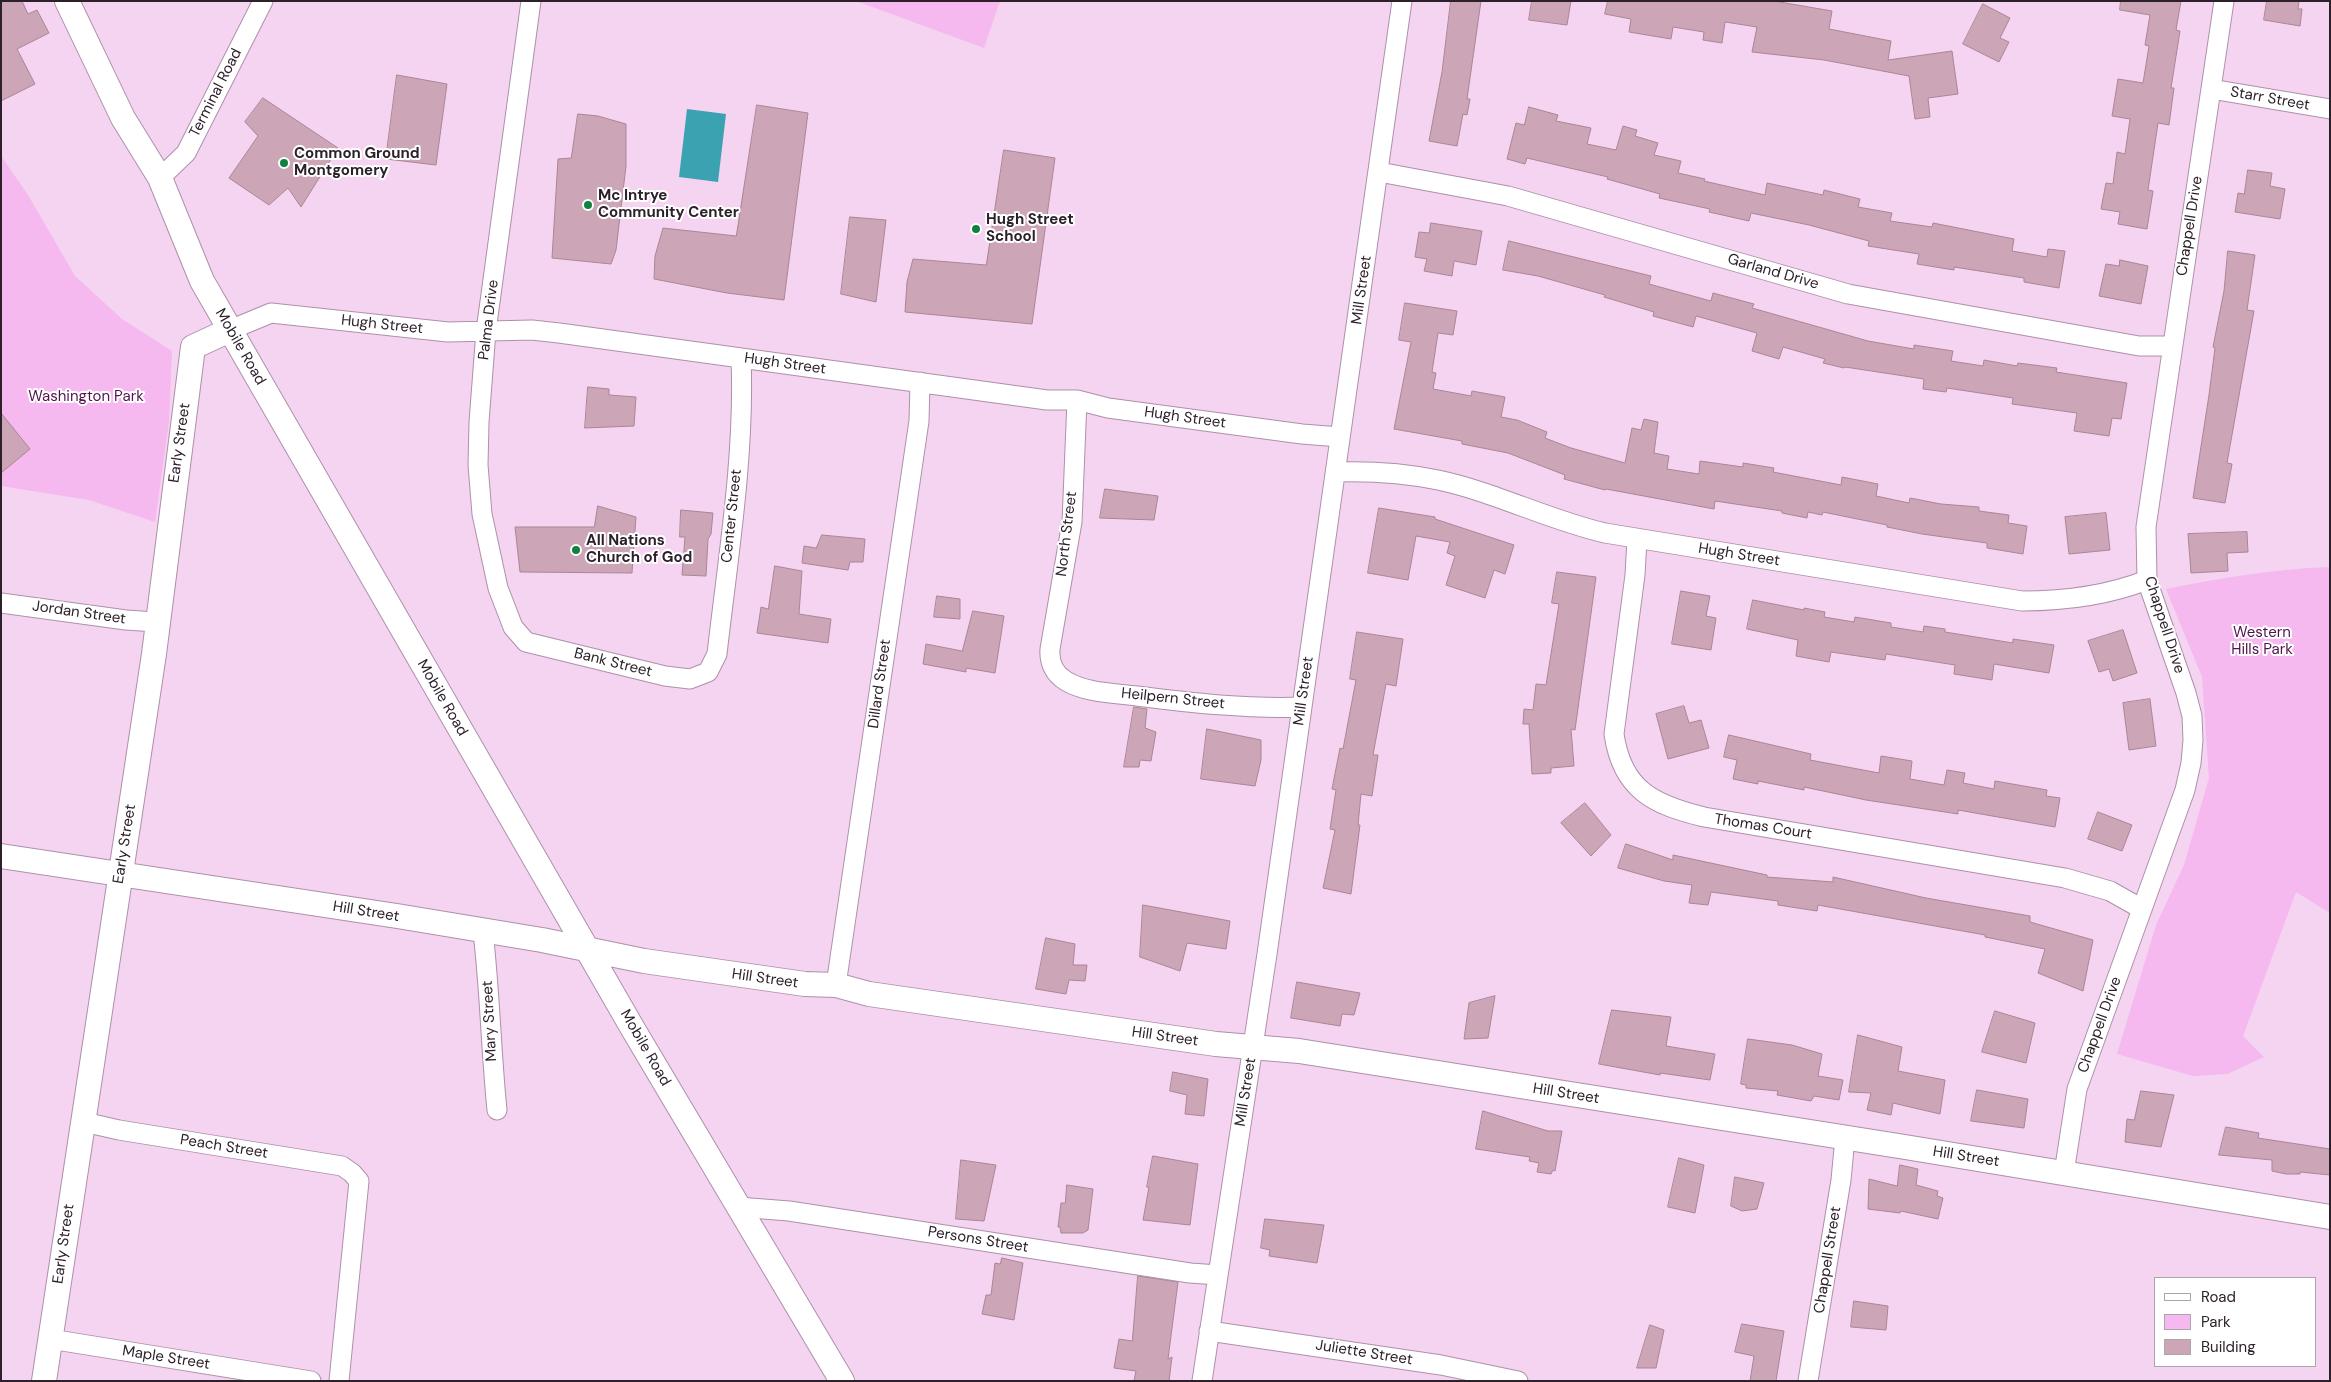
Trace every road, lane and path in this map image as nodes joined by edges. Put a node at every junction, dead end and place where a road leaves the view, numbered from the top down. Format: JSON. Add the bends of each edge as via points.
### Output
{"nodes":[{"id":1,"x":67,"y":1,"type":"edge"},
{"id":2,"x":263,"y":1,"type":"edge"},
{"id":3,"x":531,"y":1,"type":"edge"},
{"id":4,"x":1402,"y":1,"type":"edge"},
{"id":5,"x":2224,"y":1,"type":"edge"},
{"id":6,"x":2211,"y":89,"type":"junction"},
{"id":7,"x":2330,"y":109,"type":"edge"},
{"id":8,"x":1379,"y":172,"type":"junction"},
{"id":9,"x":160,"y":178,"type":"junction"},
{"id":10,"x":230,"y":330,"type":"junction"},
{"id":11,"x":486,"y":331,"type":"junction"},
{"id":12,"x":2172,"y":346,"type":"junction"},
{"id":13,"x":741,"y":358,"type":"junction"},
{"id":14,"x":920,"y":382,"type":"junction"},
{"id":15,"x":1077,"y":400,"type":"junction"},
{"id":16,"x":1340,"y":437,"type":"junction"},
{"id":17,"x":1336,"y":472,"type":"junction"},
{"id":18,"x":1637,"y":538,"type":"junction"},
{"id":19,"x":2147,"y":580,"type":"junction"},
{"id":20,"x":1,"y":603,"type":"edge"},
{"id":21,"x":156,"y":622,"type":"junction"},
{"id":22,"x":519,"y":636,"type":"joint"},
{"id":23,"x":1052,"y":667,"type":"joint"},
{"id":24,"x":708,"y":672,"type":"joint"},
{"id":25,"x":1302,"y":707,"type":"junction"},
{"id":26,"x":1,"y":856,"type":"edge"},
{"id":27,"x":121,"y":875,"type":"junction"},
{"id":28,"x":2142,"y":909,"type":"junction"},
{"id":29,"x":482,"y":932,"type":"junction"},
{"id":30,"x":589,"y":950,"type":"junction"},
{"id":31,"x":836,"y":985,"type":"junction"},
{"id":32,"x":1253,"y":1047,"type":"junction"},
{"id":33,"x":496,"y":1110,"type":"dead end"},
{"id":34,"x":84,"y":1122,"type":"junction"},
{"id":35,"x":1845,"y":1138,"type":"junction"},
{"id":36,"x":2064,"y":1173,"type":"junction"},
{"id":37,"x":738,"y":1207,"type":"junction"},
{"id":38,"x":2330,"y":1217,"type":"edge"},
{"id":39,"x":1218,"y":1275,"type":"junction"},
{"id":40,"x":1209,"y":1331,"type":"junction"},
{"id":41,"x":50,"y":1339,"type":"junction"},
{"id":42,"x":44,"y":1381,"type":"edge"},
{"id":43,"x":311,"y":1381,"type":"edge"},
{"id":44,"x":339,"y":1381,"type":"edge"},
{"id":45,"x":842,"y":1381,"type":"edge"},
{"id":46,"x":1202,"y":1381,"type":"edge"},
{"id":47,"x":1518,"y":1381,"type":"edge"},
{"id":48,"x":1808,"y":1381,"type":"edge"}],
"edges":[{"from":1,"to":9,"type":"street","name":"Mobile Road","via":[[123,118]]},
{"from":2,"to":9,"type":"street","name":"Terminal Road","via":[[186,152]]},
{"from":3,"to":11,"type":"street","name":"Palma Drive"},
{"from":4,"to":8,"type":"street","name":"Mill Street"},
{"from":5,"to":6,"type":"street","name":"Chappell Drive"},
{"from":6,"to":7,"type":"street","name":"Starr Street"},
{"from":6,"to":12,"type":"street","name":"Chappell Drive"},
{"from":8,"to":12,"type":"street","name":"Garland Drive","via":[[1508,196],[1848,294],[2139,346]]},
{"from":8,"to":16,"type":"street","name":"Mill Street"},
{"from":9,"to":10,"type":"street","name":"Mobile Road","via":[[202,281]]},
{"from":10,"to":11,"type":"street","name":"Hugh Street","via":[[271,313],[448,332]]},
{"from":10,"to":21,"type":"street","name":"Early Street","via":[[193,347]]},
{"from":10,"to":30,"type":"street","name":"Mobile Road"},
{"from":11,"to":13,"type":"street","name":"Hugh Street","via":[[532,330]]},
{"from":11,"to":22,"type":"street","name":"Palma Drive","via":[[478,465],[482,514],[498,588]]},
{"from":12,"to":19,"type":"street","name":"Chappell Drive","via":[[2146,527]]},
{"from":13,"to":14,"type":"street","name":"Hugh Street"},
{"from":13,"to":24,"type":"street","name":"Center Street","via":[[743,394],[733,516],[717,654]]},
{"from":14,"to":15,"type":"street","name":"Hugh Street","via":[[1047,400]]},
{"from":14,"to":31,"type":"street","name":"Dillard Street","via":[[919,421]]},
{"from":15,"to":16,"type":"street","name":"Hugh Street","via":[[1118,409]]},
{"from":15,"to":23,"type":"street","name":"North Street","via":[[1072,522],[1050,649]]},
{"from":16,"to":17,"type":"street","name":"Mill Street"},
{"from":17,"to":18,"type":"street","name":"Hugh Street","via":[[1376,471],[1438,480],[1475,490],[1568,525]]},
{"from":17,"to":25,"type":"street","name":"Mill Street"},
{"from":18,"to":19,"type":"street","name":"Hugh Street","via":[[2022,601],[2057,601],[2119,591]]},
{"from":18,"to":28,"type":"street","name":"Thomas Court","via":[[1614,734],[1625,769],[1645,794],[1658,804],[1704,817],[2065,878],[2110,891]]},
{"from":19,"to":28,"type":"street","name":"Chappell Drive","via":[[2186,693],[2192,716],[2193,740],[2185,790]]},
{"from":20,"to":21,"type":"street","name":"Jordan Street"},
{"from":21,"to":27,"type":"street","name":"Early Street"},
{"from":22,"to":24,"type":"street","name":"Bank Street","via":[[533,645],[665,676],[690,679]]},
{"from":23,"to":25,"type":"street","name":"Heilpern Street","via":[[1065,680],[1106,692],[1264,708]]},
{"from":25,"to":32,"type":"street","name":"Mill Street"},
{"from":26,"to":27,"type":"street","name":"Hill Street"},
{"from":27,"to":29,"type":"street","name":"Hill Street","via":[[397,916]]},
{"from":27,"to":34,"type":"street","name":"Early Street"},
{"from":28,"to":36,"type":"street","name":"Chappell Drive","via":[[2077,1089]]},
{"from":29,"to":30,"type":"street","name":"Hill Street"},
{"from":29,"to":33,"type":"street","name":"Mary Street","via":[[489,978]]},
{"from":30,"to":31,"type":"street","name":"Hill Street","via":[[806,984]]},
{"from":30,"to":37,"type":"street","name":"Mobile Road"},
{"from":31,"to":32,"type":"street","name":"Hill Street","via":[[869,994]]},
{"from":32,"to":35,"type":"street","name":"Hill Street","via":[[1299,1051]]},
{"from":32,"to":39,"type":"street","name":"Mill Street"},
{"from":34,"to":41,"type":"street","name":"Early Street"},
{"from":34,"to":44,"type":"street","name":"Peach Street","via":[[342,1166],[352,1173],[359,1181]]},
{"from":35,"to":36,"type":"street","name":"Hill Street"},
{"from":35,"to":48,"type":"street","name":"Chappell Street"},
{"from":36,"to":38,"type":"street","name":"Hill Street"},
{"from":37,"to":39,"type":"street","name":"Persons Street","via":[[789,1211]]},
{"from":37,"to":45,"type":"street","name":"Mobile Road"},
{"from":39,"to":40,"type":"street","name":"Mill Street"},
{"from":40,"to":46,"type":"street","name":"Mill Street"},
{"from":40,"to":47,"type":"street","name":"Juliette Street","via":[[1441,1365]]},
{"from":41,"to":42,"type":"street","name":"Early Street"},
{"from":41,"to":43,"type":"street","name":"Maple Street"}]}
